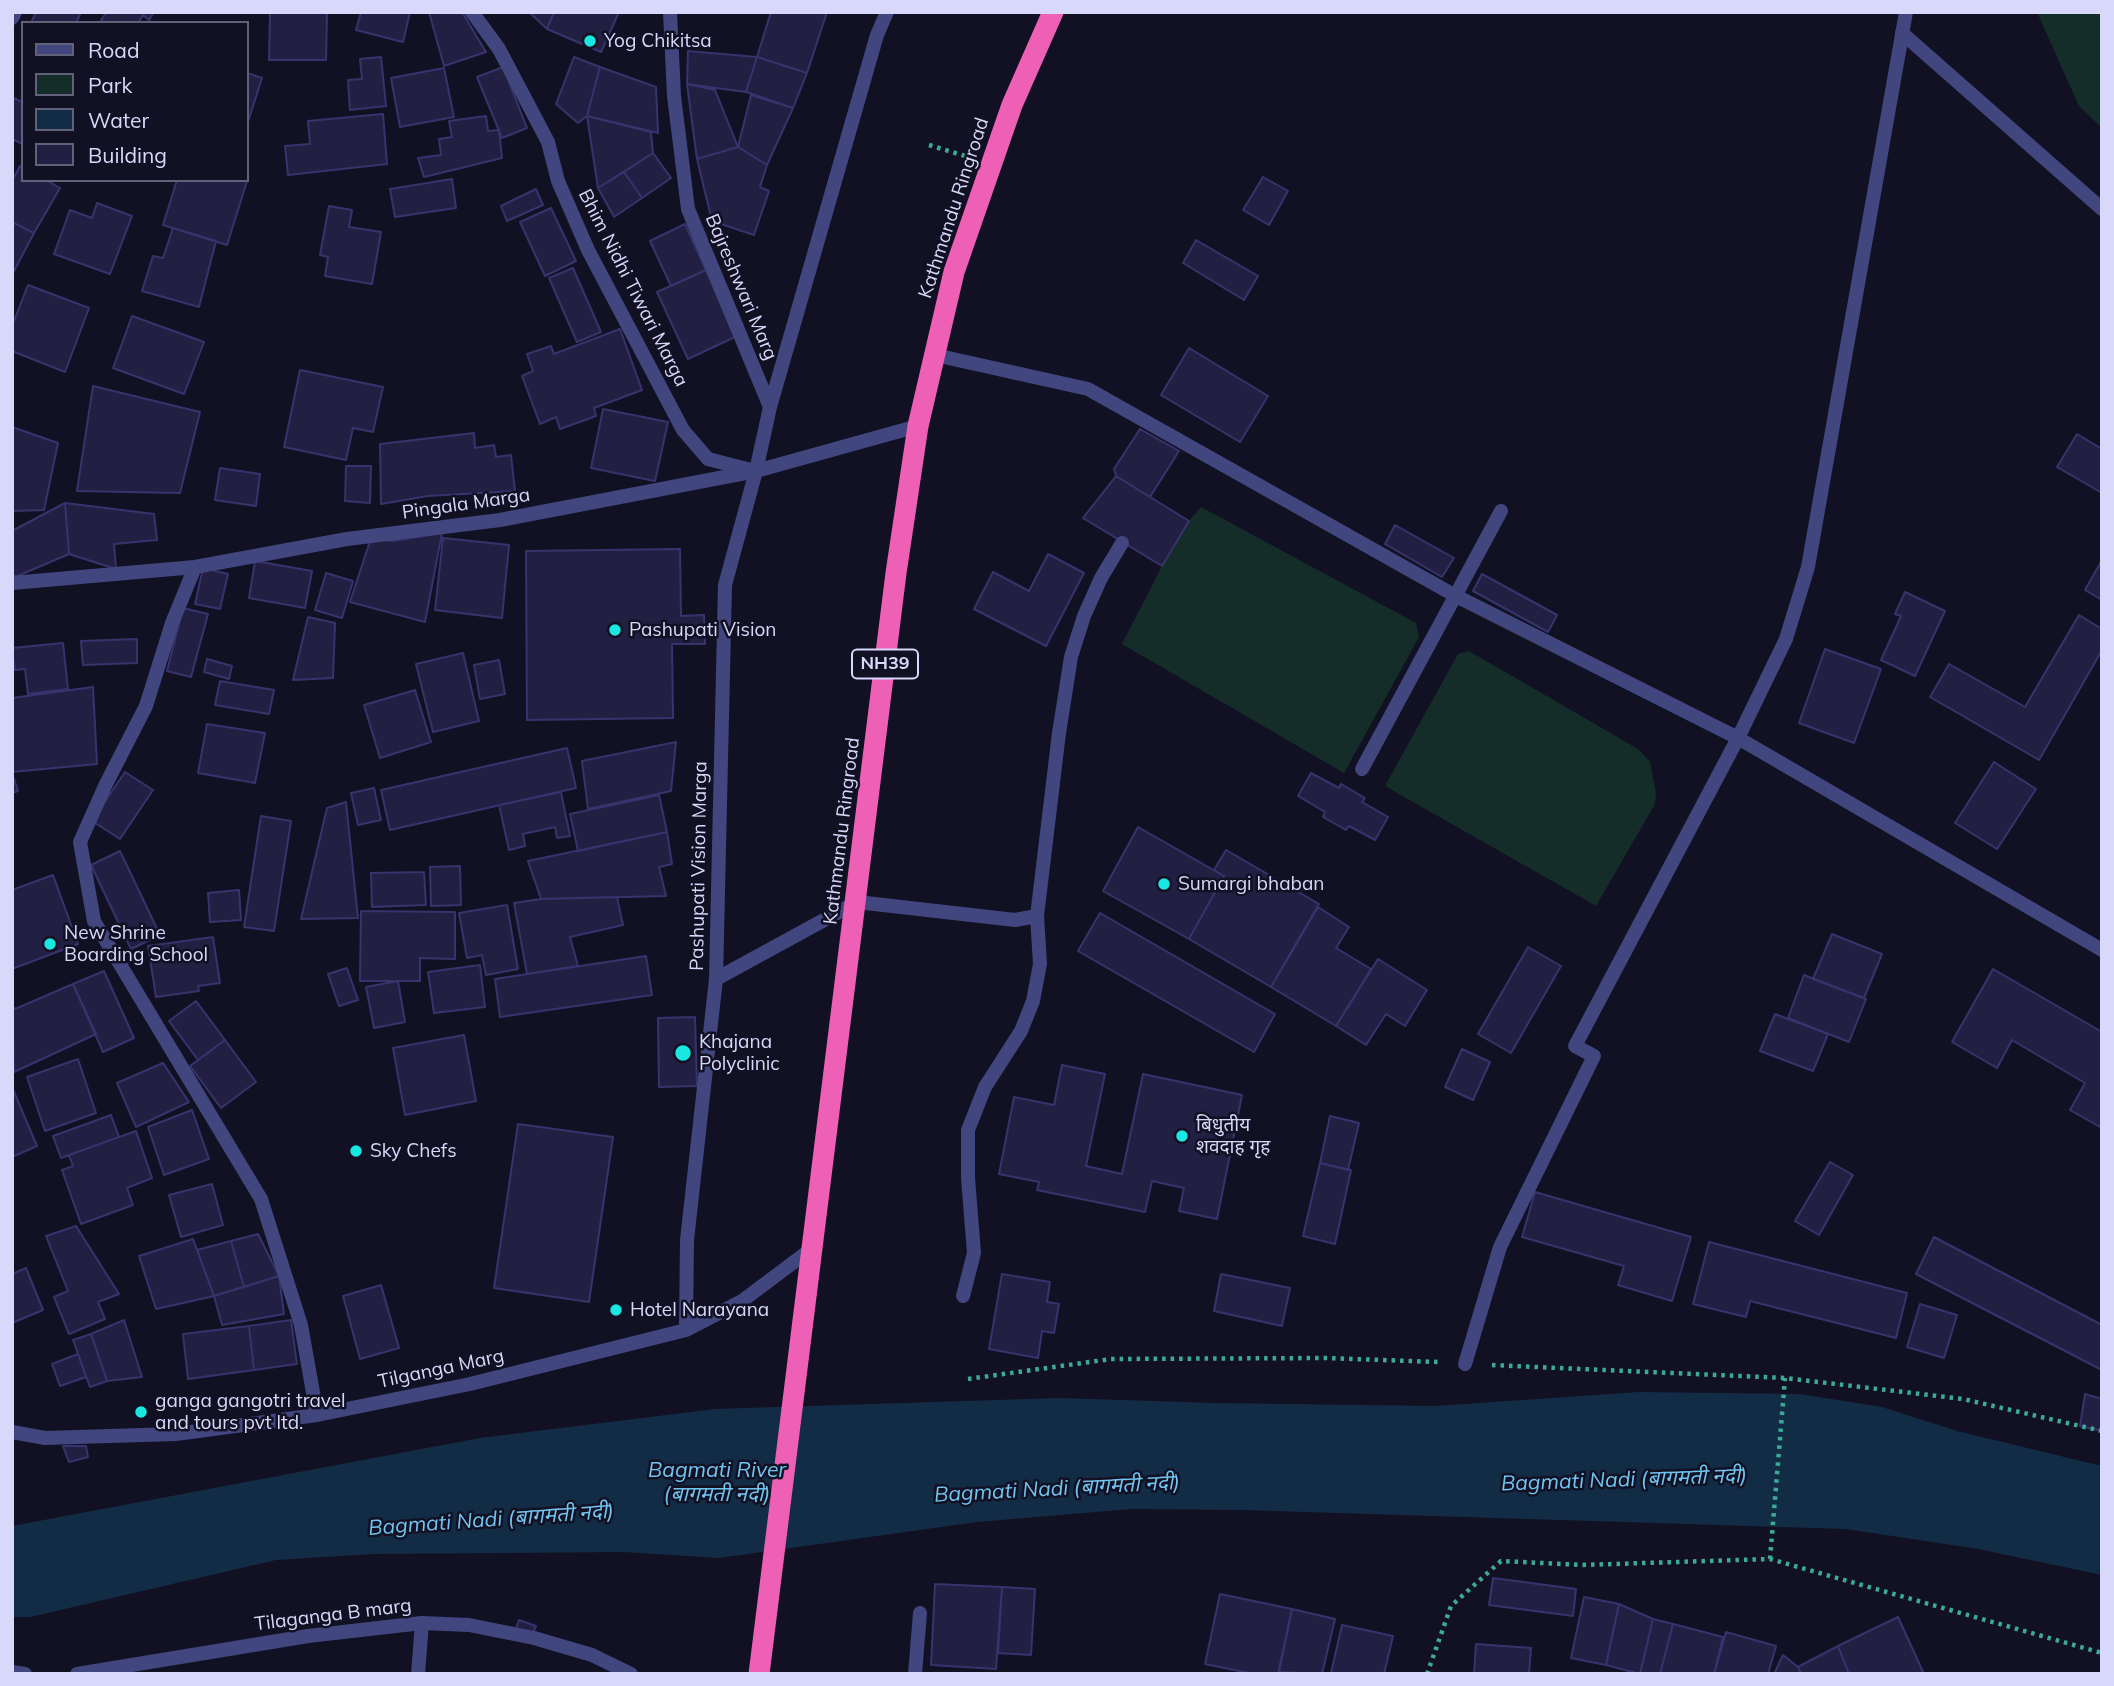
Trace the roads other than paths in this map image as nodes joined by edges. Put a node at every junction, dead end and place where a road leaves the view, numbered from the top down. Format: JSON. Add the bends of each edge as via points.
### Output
{"nodes":[{"id":1,"x":15,"y":12,"type":"edge"},
{"id":2,"x":472,"y":12,"type":"edge"},
{"id":3,"x":670,"y":12,"type":"edge"},
{"id":4,"x":887,"y":12,"type":"edge"},
{"id":5,"x":1053,"y":12,"type":"edge"},
{"id":6,"x":1906,"y":12,"type":"edge"},
{"id":7,"x":12,"y":18,"type":"edge"},
{"id":8,"x":1902,"y":33,"type":"junction"},
{"id":9,"x":2102,"y":209,"type":"edge"},
{"id":10,"x":934,"y":355,"type":"junction"},
{"id":11,"x":770,"y":407,"type":"junction"},
{"id":12,"x":918,"y":426,"type":"junction"},
{"id":13,"x":756,"y":471,"type":"junction"},
{"id":14,"x":1501,"y":511,"type":"dead end"},
{"id":15,"x":1122,"y":543,"type":"dead end"},
{"id":16,"x":195,"y":567,"type":"junction"},
{"id":17,"x":12,"y":583,"type":"edge"},
{"id":18,"x":1454,"y":596,"type":"junction"},
{"id":19,"x":1738,"y":738,"type":"junction"},
{"id":20,"x":1362,"y":769,"type":"dead end"},
{"id":21,"x":857,"y":902,"type":"junction"},
{"id":22,"x":1037,"y":916,"type":"junction"},
{"id":23,"x":2102,"y":950,"type":"edge"},
{"id":24,"x":716,"y":979,"type":"junction"},
{"id":25,"x":810,"y":1250,"type":"junction"},
{"id":26,"x":963,"y":1296,"type":"dead end"},
{"id":27,"x":686,"y":1330,"type":"junction"},
{"id":28,"x":1465,"y":1364,"type":"road end"},
{"id":29,"x":317,"y":1415,"type":"junction"},
{"id":30,"x":12,"y":1432,"type":"edge"},
{"id":31,"x":920,"y":1613,"type":"dead end"},
{"id":32,"x":422,"y":1623,"type":"junction"},
{"id":33,"x":12,"y":1672,"type":"edge"},
{"id":34,"x":24,"y":1674,"type":"edge"},
{"id":35,"x":77,"y":1674,"type":"edge"},
{"id":36,"x":418,"y":1674,"type":"edge"},
{"id":37,"x":631,"y":1674,"type":"edge"},
{"id":38,"x":759,"y":1674,"type":"edge"},
{"id":39,"x":915,"y":1674,"type":"edge"}],
"edges":[{"from":1,"to":7,"type":"street"},
{"from":2,"to":13,"type":"street","name":"Bhim Nidhi Tiwari Marga","via":[[499,48],[548,142],[558,181],[588,250],[683,430],[708,459]]},
{"from":3,"to":11,"type":"street","name":"Bajreshwari Marg","via":[[674,96],[688,209]]},
{"from":4,"to":11,"type":"street","name":"Pashupati Vision Marga"},
{"from":5,"to":10,"type":"highway","name":"Kathmandu Ringroad","number":"NH39","via":[[1012,105],[954,272]]},
{"from":6,"to":8,"type":"street"},
{"from":8,"to":9,"type":"street"},
{"from":8,"to":19,"type":"street","via":[[1808,567],[1786,639]]},
{"from":10,"to":12,"type":"highway","name":"Kathmandu Ringroad","number":"NH39"},
{"from":10,"to":18,"type":"street","via":[[1088,389]]},
{"from":11,"to":13,"type":"street","name":"Pashupati Vision Marga"},
{"from":12,"to":13,"type":"street","name":"Pingala Marga"},
{"from":12,"to":21,"type":"highway","name":"Kathmandu Ringroad","number":"NH39"},
{"from":13,"to":16,"type":"street","name":"Pingala Marga","via":[[500,520],[347,539]]},
{"from":13,"to":24,"type":"street","name":"Pashupati Vision Marga","via":[[725,585]]},
{"from":14,"to":18,"type":"street"},
{"from":15,"to":22,"type":"street","via":[[1101,578],[1071,657]]},
{"from":16,"to":17,"type":"street","name":"Pingala Marga"},
{"from":16,"to":29,"type":"street","via":[[146,706],[80,842],[94,921],[261,1199],[301,1325]]},
{"from":18,"to":19,"type":"street"},
{"from":18,"to":20,"type":"street"},
{"from":19,"to":23,"type":"street"},
{"from":19,"to":28,"type":"street","via":[[1574,1046],[1594,1056],[1500,1247]]},
{"from":21,"to":22,"type":"street","via":[[1015,920]]},
{"from":21,"to":24,"type":"street"},
{"from":21,"to":25,"type":"highway","name":"Kathmandu Ringroad","number":"NH39"},
{"from":22,"to":26,"type":"street","via":[[1040,964],[1033,1001],[1021,1031],[985,1087],[968,1130],[974,1253]]},
{"from":24,"to":27,"type":"street","name":"Pashupati Vision Marga","via":[[687,1240]]},
{"from":25,"to":27,"type":"street","name":"Tilganga Marg","via":[[741,1301]]},
{"from":25,"to":38,"type":"highway","name":"Kathmandu Ringroad","number":"NH39"},
{"from":27,"to":29,"type":"street","name":"Tilganga Marg","via":[[470,1384]]},
{"from":29,"to":30,"type":"street","name":"Tilganga Marg","via":[[176,1434],[44,1438]]},
{"from":31,"to":39,"type":"street"},
{"from":32,"to":35,"type":"street","name":"Tilaganga B marg","via":[[308,1636]]},
{"from":32,"to":36,"type":"street"},
{"from":32,"to":37,"type":"street","name":"Tilaganga B marg","via":[[469,1625],[534,1637],[592,1655]]},
{"from":33,"to":34,"type":"street"}]}
